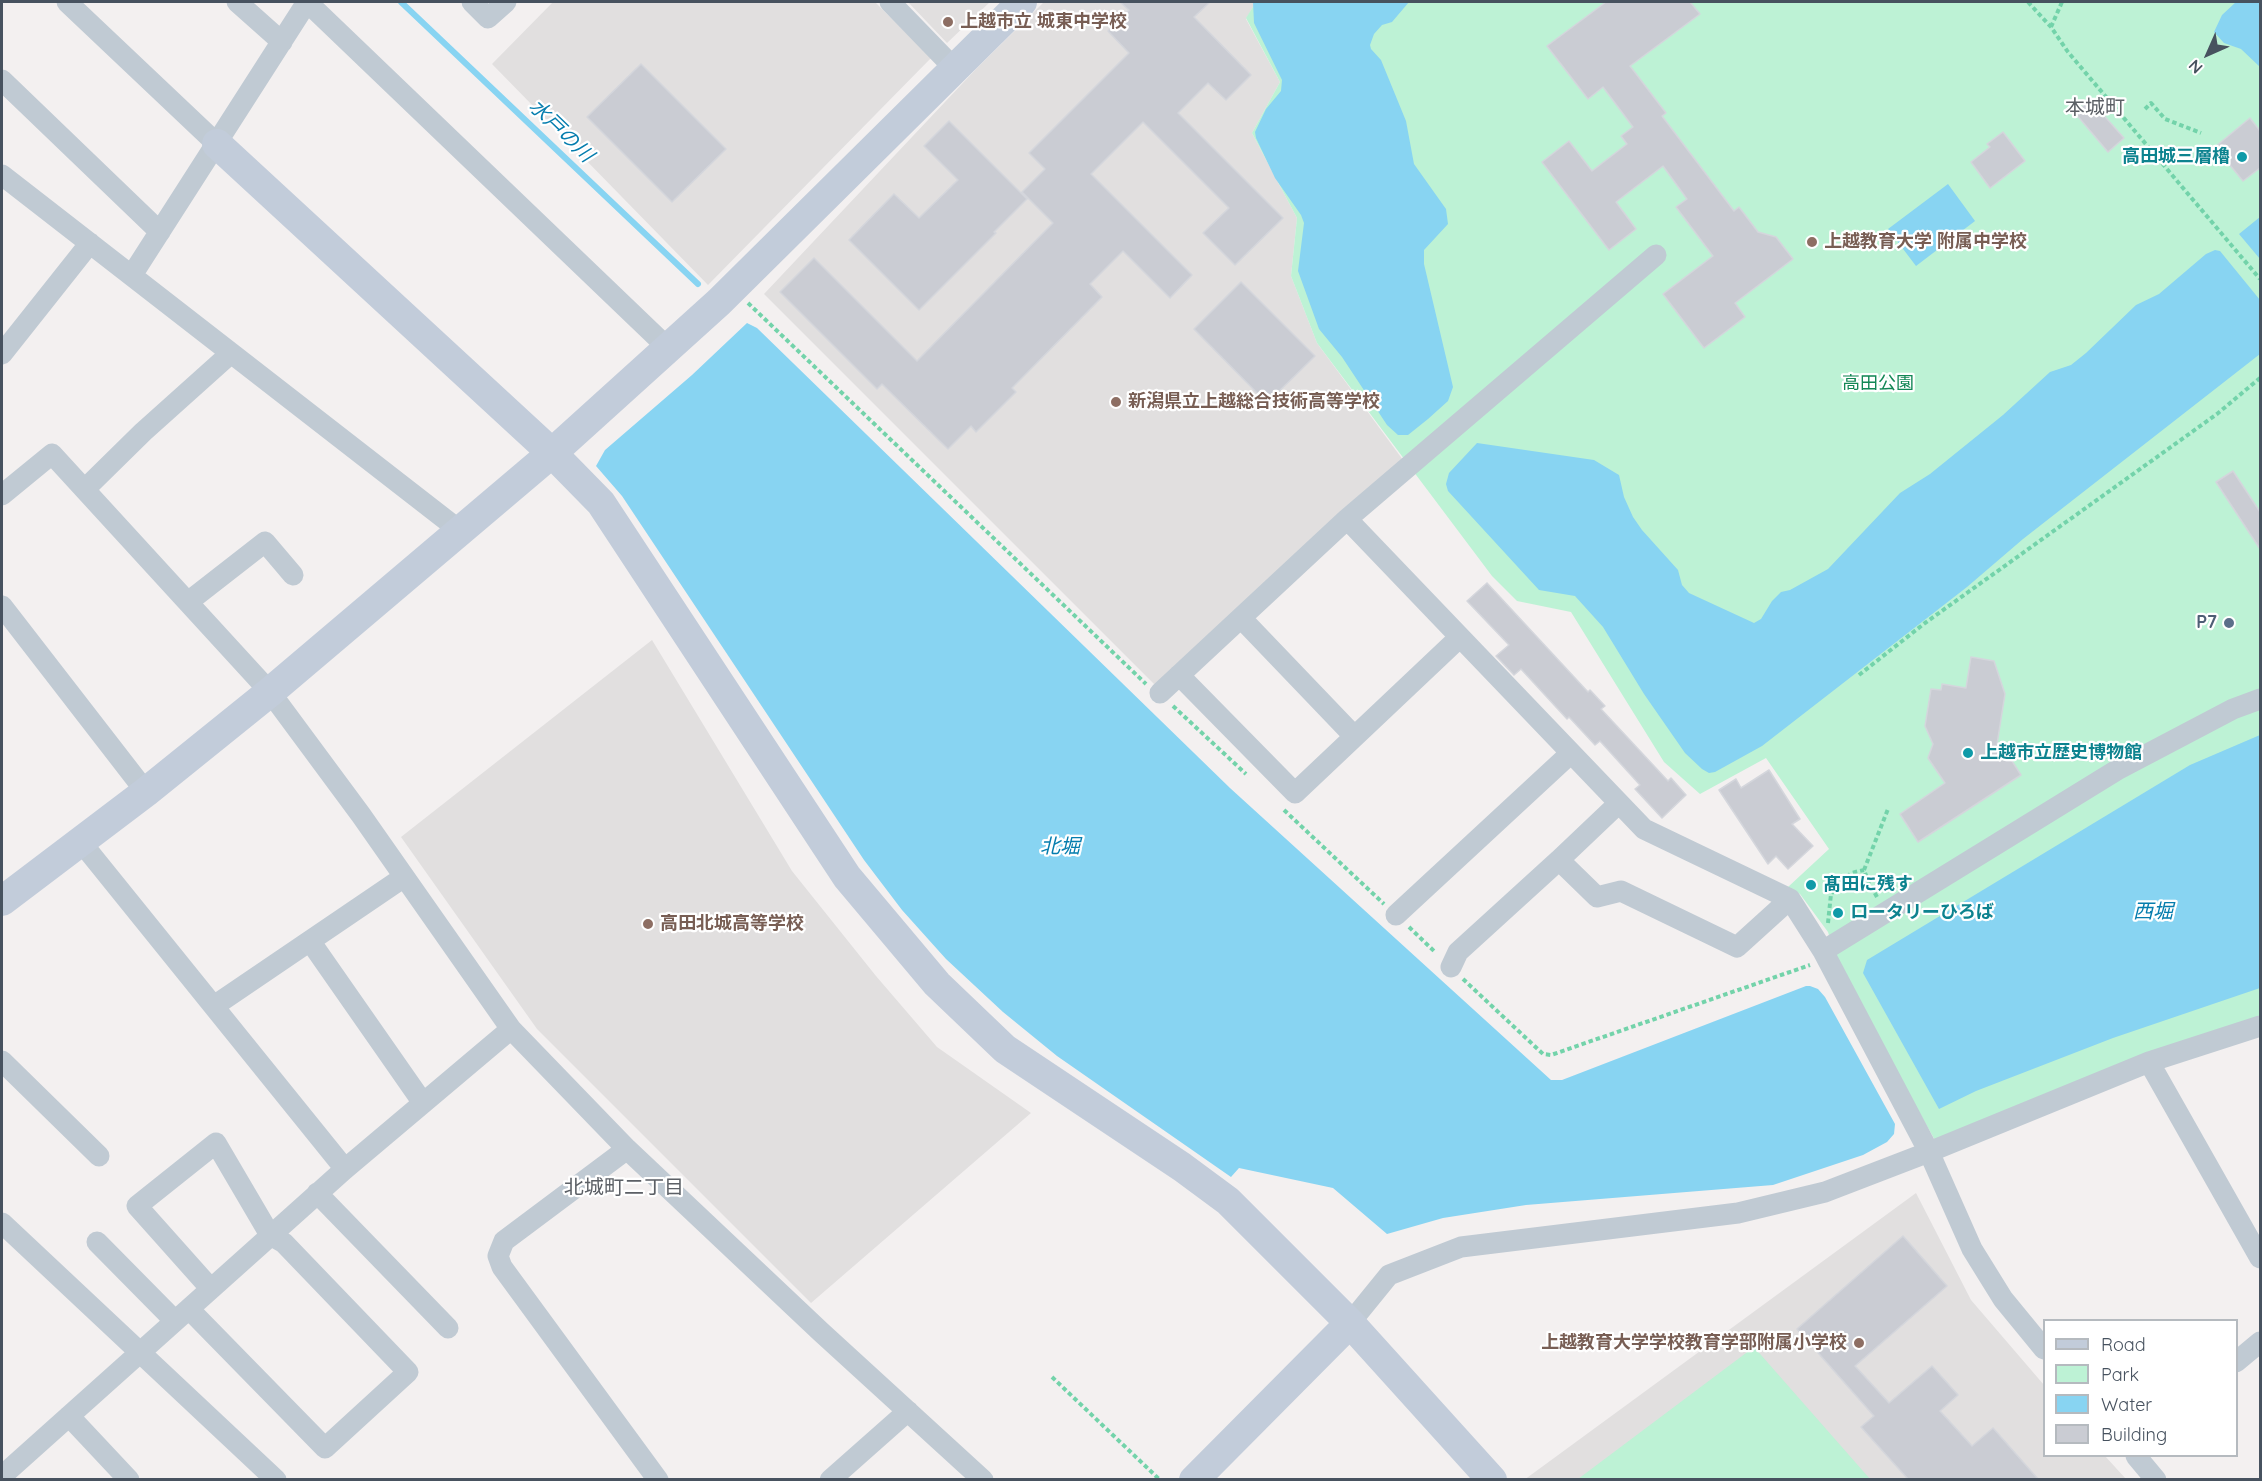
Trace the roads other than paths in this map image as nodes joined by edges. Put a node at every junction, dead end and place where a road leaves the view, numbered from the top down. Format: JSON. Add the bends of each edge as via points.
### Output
{"nodes":[{"id":1,"x":67,"y":2,"type":"edge"},
{"id":2,"x":237,"y":2,"type":"edge"},
{"id":3,"x":307,"y":2,"type":"edge"},
{"id":4,"x":472,"y":2,"type":"edge"},
{"id":5,"x":506,"y":2,"type":"edge"},
{"id":6,"x":890,"y":2,"type":"edge"},
{"id":7,"x":1022,"y":2,"type":"edge"},
{"id":8,"x":282,"y":42,"type":"junction"},
{"id":9,"x":955,"y":69,"type":"junction"},
{"id":10,"x":2,"y":80,"type":"edge"},
{"id":11,"x":217,"y":144,"type":"junction"},
{"id":12,"x":2,"y":175,"type":"edge"},
{"id":13,"x":160,"y":232,"type":"junction"},
{"id":14,"x":90,"y":243,"type":"junction"},
{"id":15,"x":1656,"y":255,"type":"dead end"},
{"id":16,"x":132,"y":275,"type":"junction"},
{"id":17,"x":668,"y":348,"type":"junction"},
{"id":18,"x":2,"y":354,"type":"edge"},
{"id":19,"x":230,"y":354,"type":"junction"},
{"id":20,"x":552,"y":453,"type":"junction"},
{"id":21,"x":85,"y":489,"type":"junction"},
{"id":22,"x":2,"y":495,"type":"edge"},
{"id":23,"x":1347,"y":519,"type":"junction"},
{"id":24,"x":459,"y":530,"type":"junction"},
{"id":25,"x":293,"y":575,"type":"dead end"},
{"id":26,"x":188,"y":602,"type":"junction"},
{"id":27,"x":2,"y":606,"type":"edge"},
{"id":28,"x":1241,"y":618,"type":"junction"},
{"id":29,"x":1460,"y":637,"type":"junction"},
{"id":30,"x":1179,"y":675,"type":"junction"},
{"id":31,"x":270,"y":692,"type":"junction"},
{"id":32,"x":1160,"y":693,"type":"road end"},
{"id":33,"x":2260,"y":699,"type":"edge"},
{"id":34,"x":1354,"y":736,"type":"junction"},
{"id":35,"x":1571,"y":753,"type":"junction"},
{"id":36,"x":146,"y":792,"type":"junction"},
{"id":37,"x":1619,"y":803,"type":"junction"},
{"id":38,"x":81,"y":842,"type":"junction"},
{"id":39,"x":1559,"y":860,"type":"junction"},
{"id":40,"x":405,"y":877,"type":"junction"},
{"id":41,"x":1790,"y":898,"type":"junction"},
{"id":42,"x":2,"y":901,"type":"edge"},
{"id":43,"x":1396,"y":915,"type":"dead end"},
{"id":44,"x":310,"y":941,"type":"junction"},
{"id":45,"x":1826,"y":941,"type":"junction"},
{"id":46,"x":1451,"y":967,"type":"dead end"},
{"id":47,"x":214,"y":1006,"type":"junction"},
{"id":48,"x":2260,"y":1026,"type":"edge"},
{"id":49,"x":511,"y":1029,"type":"junction"},
{"id":50,"x":2,"y":1061,"type":"edge"},
{"id":51,"x":2149,"y":1062,"type":"junction"},
{"id":52,"x":423,"y":1103,"type":"junction"},
{"id":53,"x":627,"y":1149,"type":"junction"},
{"id":54,"x":1929,"y":1152,"type":"junction"},
{"id":55,"x":99,"y":1156,"type":"dead end"},
{"id":56,"x":345,"y":1169,"type":"junction"},
{"id":57,"x":317,"y":1193,"type":"junction"},
{"id":58,"x":2,"y":1223,"type":"edge"},
{"id":59,"x":270,"y":1235,"type":"junction"},
{"id":60,"x":97,"y":1242,"type":"dead end"},
{"id":61,"x":2260,"y":1258,"type":"edge"},
{"id":62,"x":211,"y":1289,"type":"junction"},
{"id":63,"x":182,"y":1315,"type":"junction"},
{"id":64,"x":1350,"y":1323,"type":"junction"},
{"id":65,"x":448,"y":1328,"type":"dead end"},
{"id":66,"x":2260,"y":1342,"type":"edge"},
{"id":67,"x":2043,"y":1347,"type":"edge"},
{"id":68,"x":140,"y":1353,"type":"junction"},
{"id":69,"x":2238,"y":1360,"type":"edge"},
{"id":70,"x":908,"y":1411,"type":"junction"},
{"id":71,"x":69,"y":1416,"type":"junction"},
{"id":72,"x":2138,"y":1457,"type":"edge"},
{"id":73,"x":2,"y":1476,"type":"edge"},
{"id":74,"x":129,"y":1479,"type":"edge"},
{"id":75,"x":276,"y":1479,"type":"edge"},
{"id":76,"x":658,"y":1479,"type":"edge"},
{"id":77,"x":830,"y":1479,"type":"edge"},
{"id":78,"x":983,"y":1479,"type":"edge"},
{"id":79,"x":1194,"y":1479,"type":"edge"},
{"id":80,"x":1492,"y":1479,"type":"edge"},
{"id":81,"x":2156,"y":1479,"type":"edge"}],
"edges":[{"from":1,"to":11,"type":"street"},
{"from":2,"to":8,"type":"street"},
{"from":3,"to":8,"type":"street"},
{"from":3,"to":17,"type":"street"},
{"from":4,"to":5,"type":"street","via":[[488,18]]},
{"from":6,"to":9,"type":"street"},
{"from":7,"to":9,"type":"street"},
{"from":8,"to":11,"type":"street"},
{"from":9,"to":17,"type":"street"},
{"from":10,"to":13,"type":"street"},
{"from":11,"to":13,"type":"street"},
{"from":11,"to":20,"type":"street"},
{"from":12,"to":14,"type":"street"},
{"from":13,"to":16,"type":"street"},
{"from":14,"to":16,"type":"street"},
{"from":14,"to":18,"type":"street"},
{"from":15,"to":23,"type":"street"},
{"from":16,"to":19,"type":"street"},
{"from":17,"to":20,"type":"street"},
{"from":19,"to":21,"type":"street"},
{"from":19,"to":24,"type":"street"},
{"from":20,"to":24,"type":"street"},
{"from":20,"to":64,"type":"street","via":[[601,503],[847,877],[937,984],[1005,1049],[1227,1201]]},
{"from":21,"to":22,"type":"street","via":[[51,454]]},
{"from":21,"to":26,"type":"street"},
{"from":23,"to":28,"type":"street"},
{"from":23,"to":29,"type":"street"},
{"from":24,"to":31,"type":"street"},
{"from":25,"to":26,"type":"street","via":[[265,542]]},
{"from":26,"to":31,"type":"street"},
{"from":27,"to":36,"type":"street"},
{"from":28,"to":30,"type":"street"},
{"from":28,"to":34,"type":"street"},
{"from":29,"to":34,"type":"street"},
{"from":29,"to":35,"type":"street"},
{"from":30,"to":32,"type":"street"},
{"from":30,"to":34,"type":"street","via":[[1295,793]]},
{"from":31,"to":36,"type":"street"},
{"from":31,"to":40,"type":"street"},
{"from":33,"to":45,"type":"street","via":[[2117,770]]},
{"from":35,"to":37,"type":"street"},
{"from":35,"to":43,"type":"street"},
{"from":36,"to":38,"type":"street"},
{"from":37,"to":39,"type":"street"},
{"from":37,"to":41,"type":"street","via":[[1649,832]]},
{"from":38,"to":42,"type":"street"},
{"from":38,"to":47,"type":"street"},
{"from":39,"to":41,"type":"street","via":[[1597,897],[1621,891],[1737,947]]},
{"from":39,"to":46,"type":"street","via":[[1458,952]]},
{"from":40,"to":44,"type":"street"},
{"from":40,"to":49,"type":"street"},
{"from":41,"to":45,"type":"street"},
{"from":44,"to":47,"type":"street"},
{"from":44,"to":52,"type":"street"},
{"from":45,"to":54,"type":"street"},
{"from":47,"to":56,"type":"street"},
{"from":48,"to":51,"type":"street"},
{"from":49,"to":52,"type":"street"},
{"from":49,"to":53,"type":"street"},
{"from":50,"to":55,"type":"street"},
{"from":51,"to":54,"type":"street"},
{"from":51,"to":61,"type":"street"},
{"from":52,"to":56,"type":"street"},
{"from":53,"to":70,"type":"street"},
{"from":53,"to":76,"type":"street","via":[[504,1241],[498,1256],[502,1267]]},
{"from":54,"to":64,"type":"street","via":[[1825,1192],[1738,1213],[1461,1247],[1389,1275]]},
{"from":54,"to":67,"type":"street","via":[[1972,1249],[2003,1299]]},
{"from":56,"to":57,"type":"street"},
{"from":57,"to":59,"type":"street"},
{"from":57,"to":65,"type":"street"},
{"from":58,"to":68,"type":"street"},
{"from":59,"to":62,"type":"street"},
{"from":59,"to":62,"type":"street","via":[[216,1143],[137,1206]]},
{"from":59,"to":63,"type":"street","via":[[284,1243],[408,1372],[325,1448]]},
{"from":60,"to":63,"type":"street"},
{"from":62,"to":63,"type":"street"},
{"from":63,"to":68,"type":"street"},
{"from":64,"to":79,"type":"street"},
{"from":64,"to":80,"type":"street"},
{"from":66,"to":69,"type":"street"},
{"from":68,"to":71,"type":"street"},
{"from":68,"to":75,"type":"street"},
{"from":70,"to":77,"type":"street"},
{"from":70,"to":78,"type":"street"},
{"from":71,"to":73,"type":"street"},
{"from":71,"to":74,"type":"street"},
{"from":72,"to":81,"type":"street"}]}
